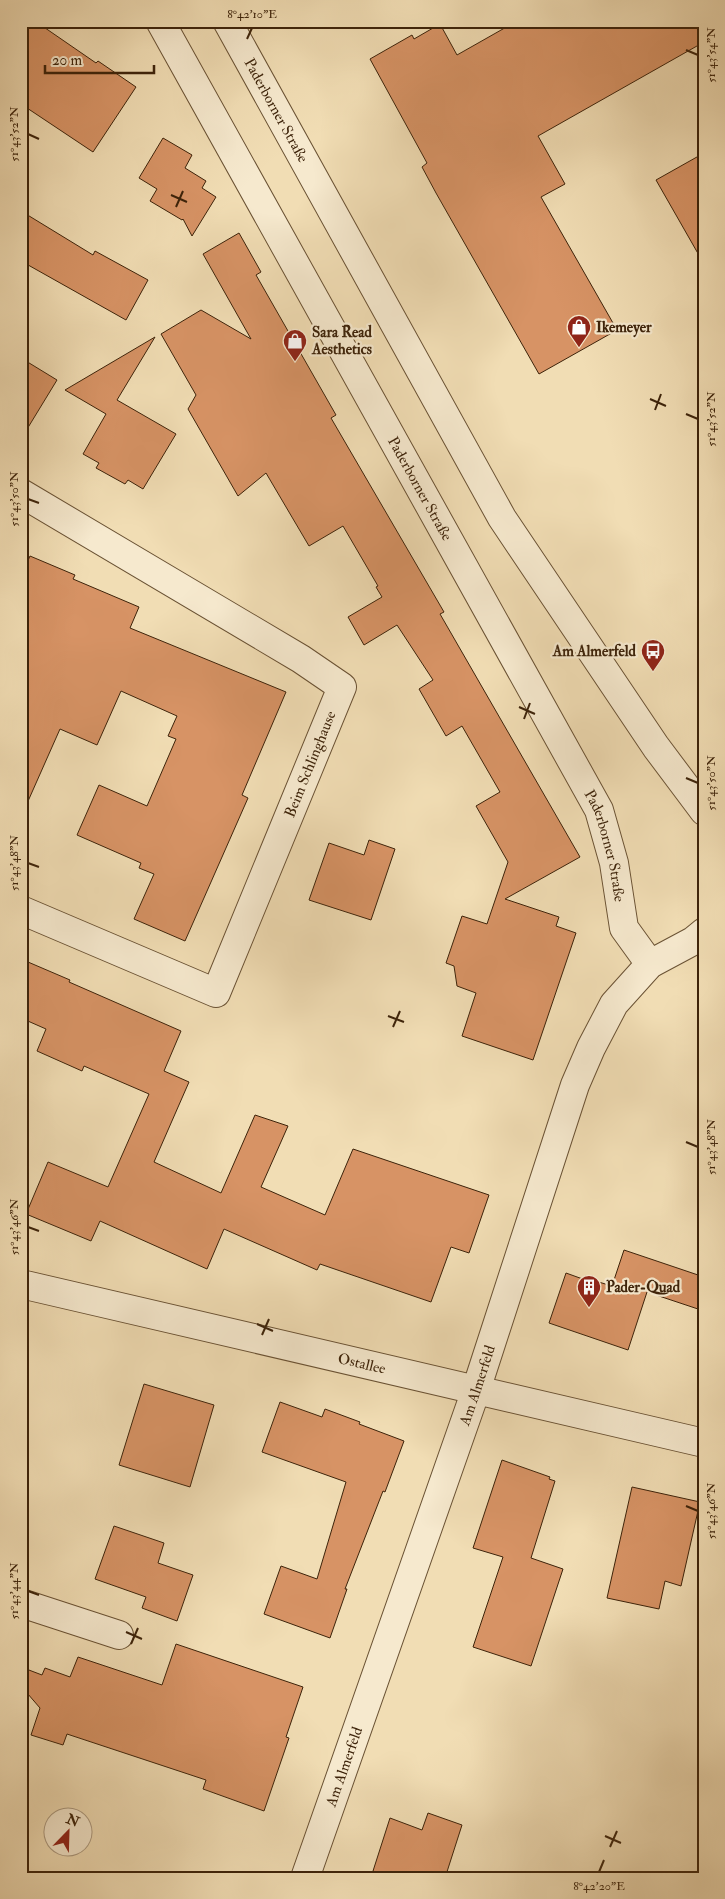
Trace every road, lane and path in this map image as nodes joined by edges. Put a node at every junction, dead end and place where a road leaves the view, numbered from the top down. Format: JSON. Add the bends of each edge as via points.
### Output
{"nodes":[{"id":1,"x":160,"y":21,"type":"edge"},
{"id":2,"x":227,"y":21,"type":"edge"},
{"id":3,"x":21,"y":493,"type":"edge"},
{"id":4,"x":704,"y":811,"type":"edge"},
{"id":5,"x":21,"y":910,"type":"edge"},
{"id":6,"x":704,"y":932,"type":"edge"},
{"id":7,"x":650,"y":964,"type":"junction"},
{"id":8,"x":21,"y":1284,"type":"edge"},
{"id":9,"x":476,"y":1390,"type":"junction"},
{"id":10,"x":704,"y":1443,"type":"edge"},
{"id":11,"x":21,"y":1604,"type":"edge"},
{"id":12,"x":119,"y":1635,"type":"dead end"},
{"id":13,"x":305,"y":1878,"type":"edge"}],
"edges":[{"from":1,"to":7,"type":"street","name":"Paderborner Straße","via":[[599,810],[614,863],[624,928]]},
{"from":2,"to":4,"type":"street","name":"Paderborner Straße","via":[[502,518],[656,747]]},
{"from":3,"to":5,"type":"street","name":"Beim Schlinghause","via":[[301,659],[342,688],[216,993]]},
{"from":6,"to":7,"type":"street","name":"Am Almerfeld"},
{"from":7,"to":9,"type":"street","name":"Am Almerfeld","via":[[614,1004],[575,1084]]},
{"from":8,"to":9,"type":"street","name":"Ostallee"},
{"from":9,"to":10,"type":"street","name":"Ostallee"},
{"from":9,"to":13,"type":"street","name":"Am Almerfeld"},
{"from":11,"to":12,"type":"street"}]}
